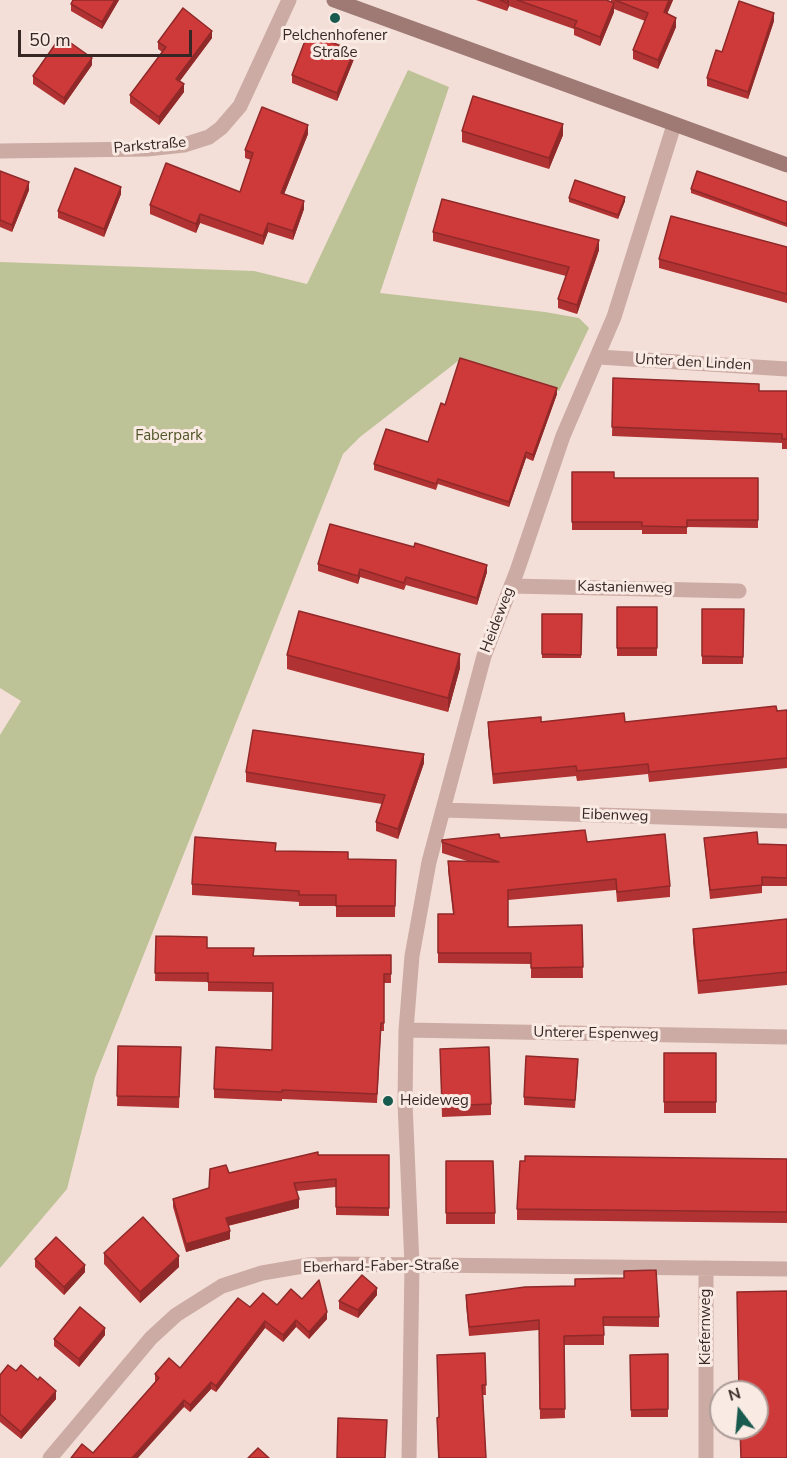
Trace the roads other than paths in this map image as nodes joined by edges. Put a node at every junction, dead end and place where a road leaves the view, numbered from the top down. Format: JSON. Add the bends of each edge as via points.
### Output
{"nodes":[{"id":1,"x":289,"y":0,"type":"edge"},
{"id":2,"x":334,"y":0,"type":"edge"},
{"id":3,"x":674,"y":125,"type":"junction"},
{"id":4,"x":0,"y":151,"type":"edge"},
{"id":5,"x":787,"y":165,"type":"edge"},
{"id":6,"x":599,"y":357,"type":"junction"},
{"id":7,"x":787,"y":369,"type":"edge"},
{"id":8,"x":511,"y":586,"type":"junction"},
{"id":9,"x":739,"y":591,"type":"dead end"},
{"id":10,"x":444,"y":810,"type":"junction"},
{"id":11,"x":787,"y":820,"type":"edge"},
{"id":12,"x":406,"y":1030,"type":"junction"},
{"id":13,"x":787,"y":1037,"type":"edge"},
{"id":14,"x":412,"y":1265,"type":"junction"},
{"id":15,"x":706,"y":1268,"type":"junction"},
{"id":16,"x":787,"y":1269,"type":"edge"},
{"id":17,"x":50,"y":1458,"type":"edge"},
{"id":18,"x":409,"y":1458,"type":"edge"},
{"id":19,"x":706,"y":1458,"type":"edge"}],
"edges":[{"from":1,"to":4,"type":"street","name":"Parkstraße","via":[[240,106],[209,137],[157,149]]},
{"from":2,"to":3,"type":"main road"},
{"from":3,"to":5,"type":"main road"},
{"from":3,"to":6,"type":"street","name":"Heideweg"},
{"from":6,"to":7,"type":"street","name":"Unter den Linden"},
{"from":6,"to":8,"type":"street","name":"Heideweg","via":[[563,436]]},
{"from":8,"to":9,"type":"street","name":"Kastanienweg"},
{"from":8,"to":10,"type":"street","name":"Heideweg","via":[[484,656]]},
{"from":10,"to":11,"type":"street","name":"Eibenweg"},
{"from":10,"to":12,"type":"street","name":"Heideweg","via":[[429,862],[412,956]]},
{"from":12,"to":13,"type":"street","name":"Unterer Espenweg"},
{"from":12,"to":14,"type":"street","name":"Heideweg"},
{"from":14,"to":15,"type":"street","name":"Eberhard-Faber-Straße"},
{"from":14,"to":17,"type":"street","name":"Eberhard-Faber-Straße","via":[[309,1265],[262,1273],[222,1286],[176,1315],[151,1338]]},
{"from":14,"to":18,"type":"street","name":"Heideweg"},
{"from":15,"to":16,"type":"street","name":"Eberhard-Faber-Straße"},
{"from":15,"to":19,"type":"street","name":"Kiefernweg"}]}
